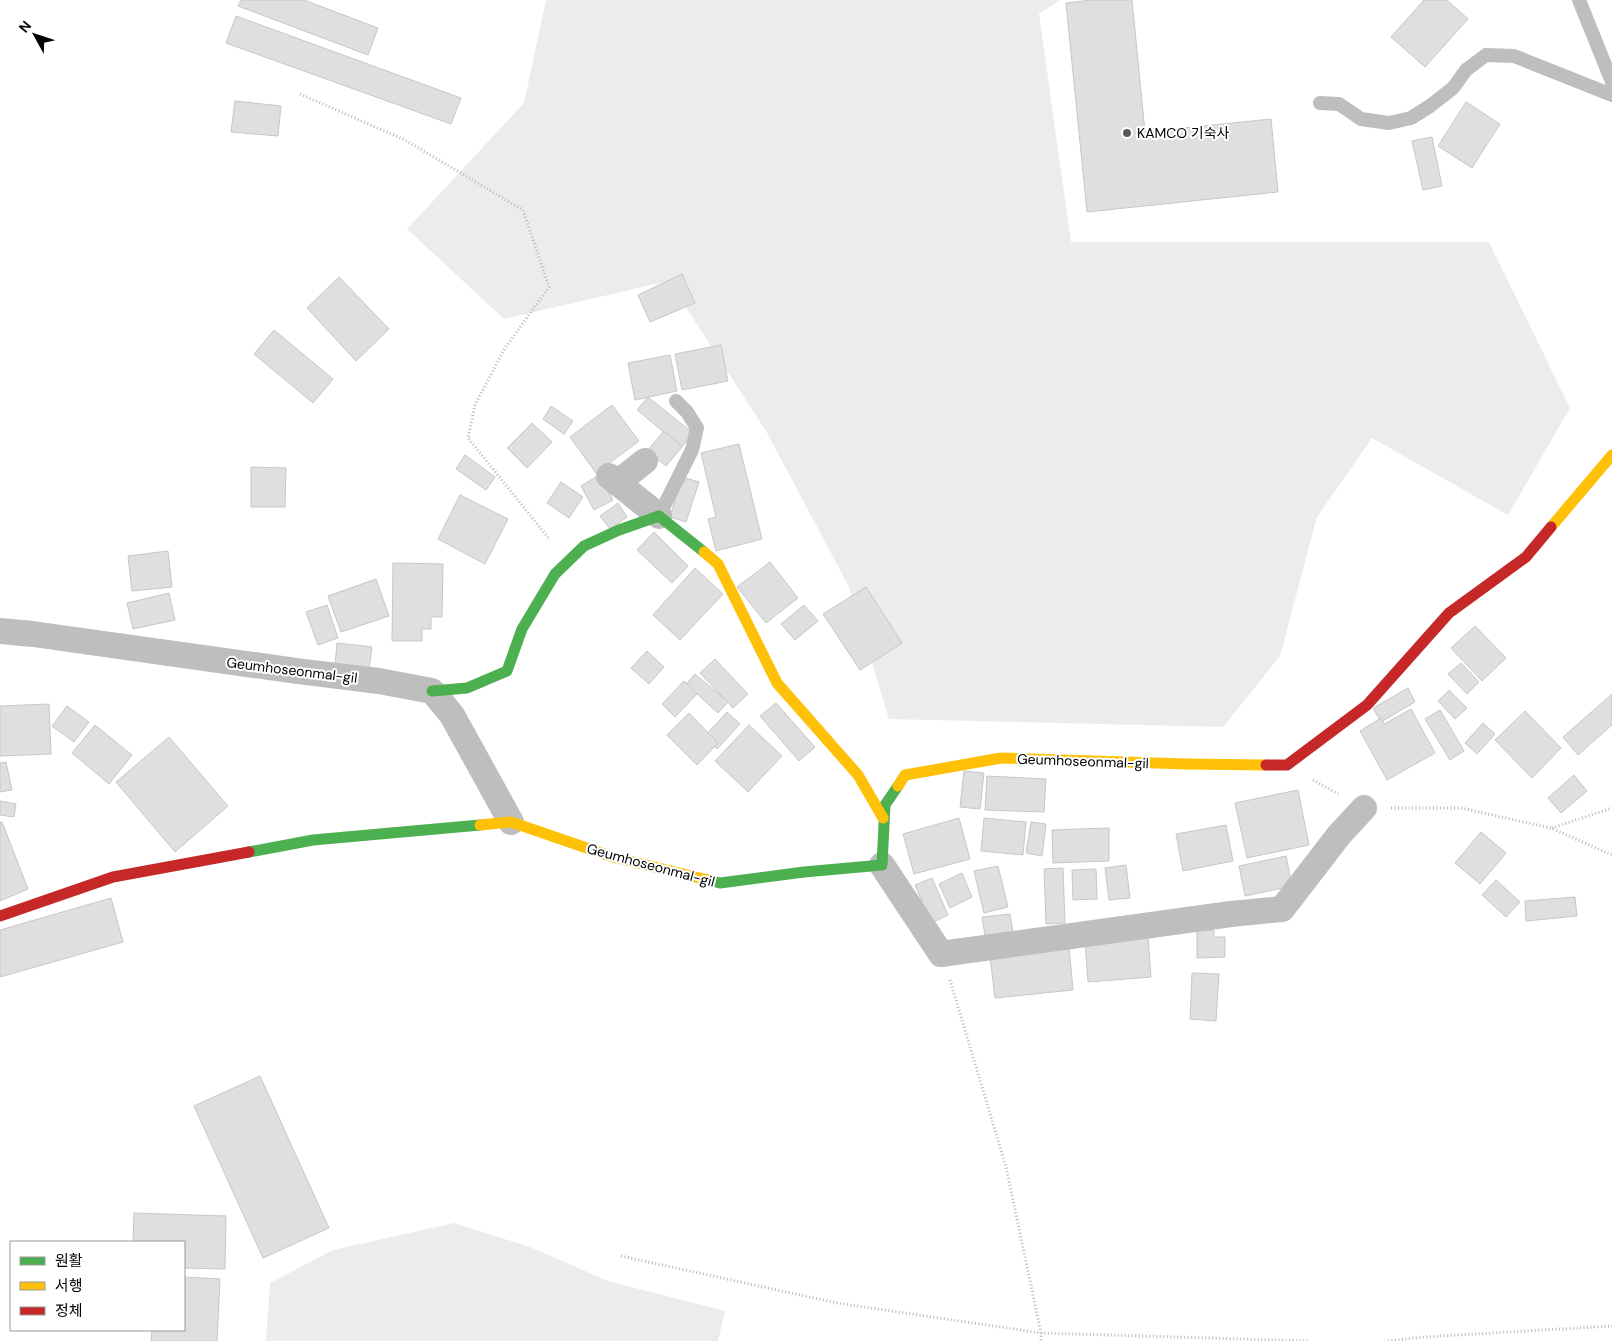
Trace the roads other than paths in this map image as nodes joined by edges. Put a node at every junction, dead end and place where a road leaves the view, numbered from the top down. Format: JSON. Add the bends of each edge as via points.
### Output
{"nodes":[{"id":1,"x":1579,"y":0,"type":"edge"},
{"id":2,"x":1612,"y":82,"type":"edge"},
{"id":3,"x":1612,"y":95,"type":"edge"},
{"id":4,"x":1320,"y":103,"type":"dead end"},
{"id":5,"x":676,"y":401,"type":"dead end"},
{"id":6,"x":1612,"y":455,"type":"edge"},
{"id":7,"x":645,"y":461,"type":"dead end"},
{"id":8,"x":659,"y":516,"type":"junction"},
{"id":9,"x":0,"y":631,"type":"edge"},
{"id":10,"x":432,"y":691,"type":"junction"},
{"id":11,"x":1364,"y":808,"type":"road end"},
{"id":12,"x":884,"y":818,"type":"junction"},
{"id":13,"x":511,"y":822,"type":"junction"},
{"id":14,"x":882,"y":865,"type":"junction"},
{"id":15,"x":0,"y":916,"type":"edge"}],
"edges":[{"from":1,"to":2,"type":"lane"},
{"from":3,"to":4,"type":"lane","via":[[1514,56],[1486,55],[1466,70],[1453,88],[1411,118],[1389,123],[1361,119],[1338,104]]},
{"from":5,"to":8,"type":"lane","via":[[697,428],[692,450]]},
{"from":6,"to":12,"type":"street","name":"Geumhoseonmal-gil","via":[[1526,557],[1449,613],[1367,705],[1286,766],[1001,758],[906,775],[885,804]]},
{"from":7,"to":8,"type":"street","via":[[613,479]]},
{"from":8,"to":10,"type":"street","via":[[584,546],[555,574],[522,629],[507,671],[467,688]]},
{"from":8,"to":12,"type":"street","via":[[718,564],[777,683],[858,775]]},
{"from":9,"to":10,"type":"street","name":"Geumhoseonmal-gil","via":[[379,681]]},
{"from":10,"to":13,"type":"street","via":[[452,715]]},
{"from":11,"to":14,"type":"street","via":[[1282,909],[941,954]]},
{"from":12,"to":14,"type":"street","name":"Geumhoseonmal-gil"},
{"from":13,"to":14,"type":"street","name":"Geumhoseonmal-gil","via":[[613,857],[720,883]]},
{"from":13,"to":15,"type":"street","name":"Geumhoseonmal-gil","via":[[313,840],[113,878]]}]}
